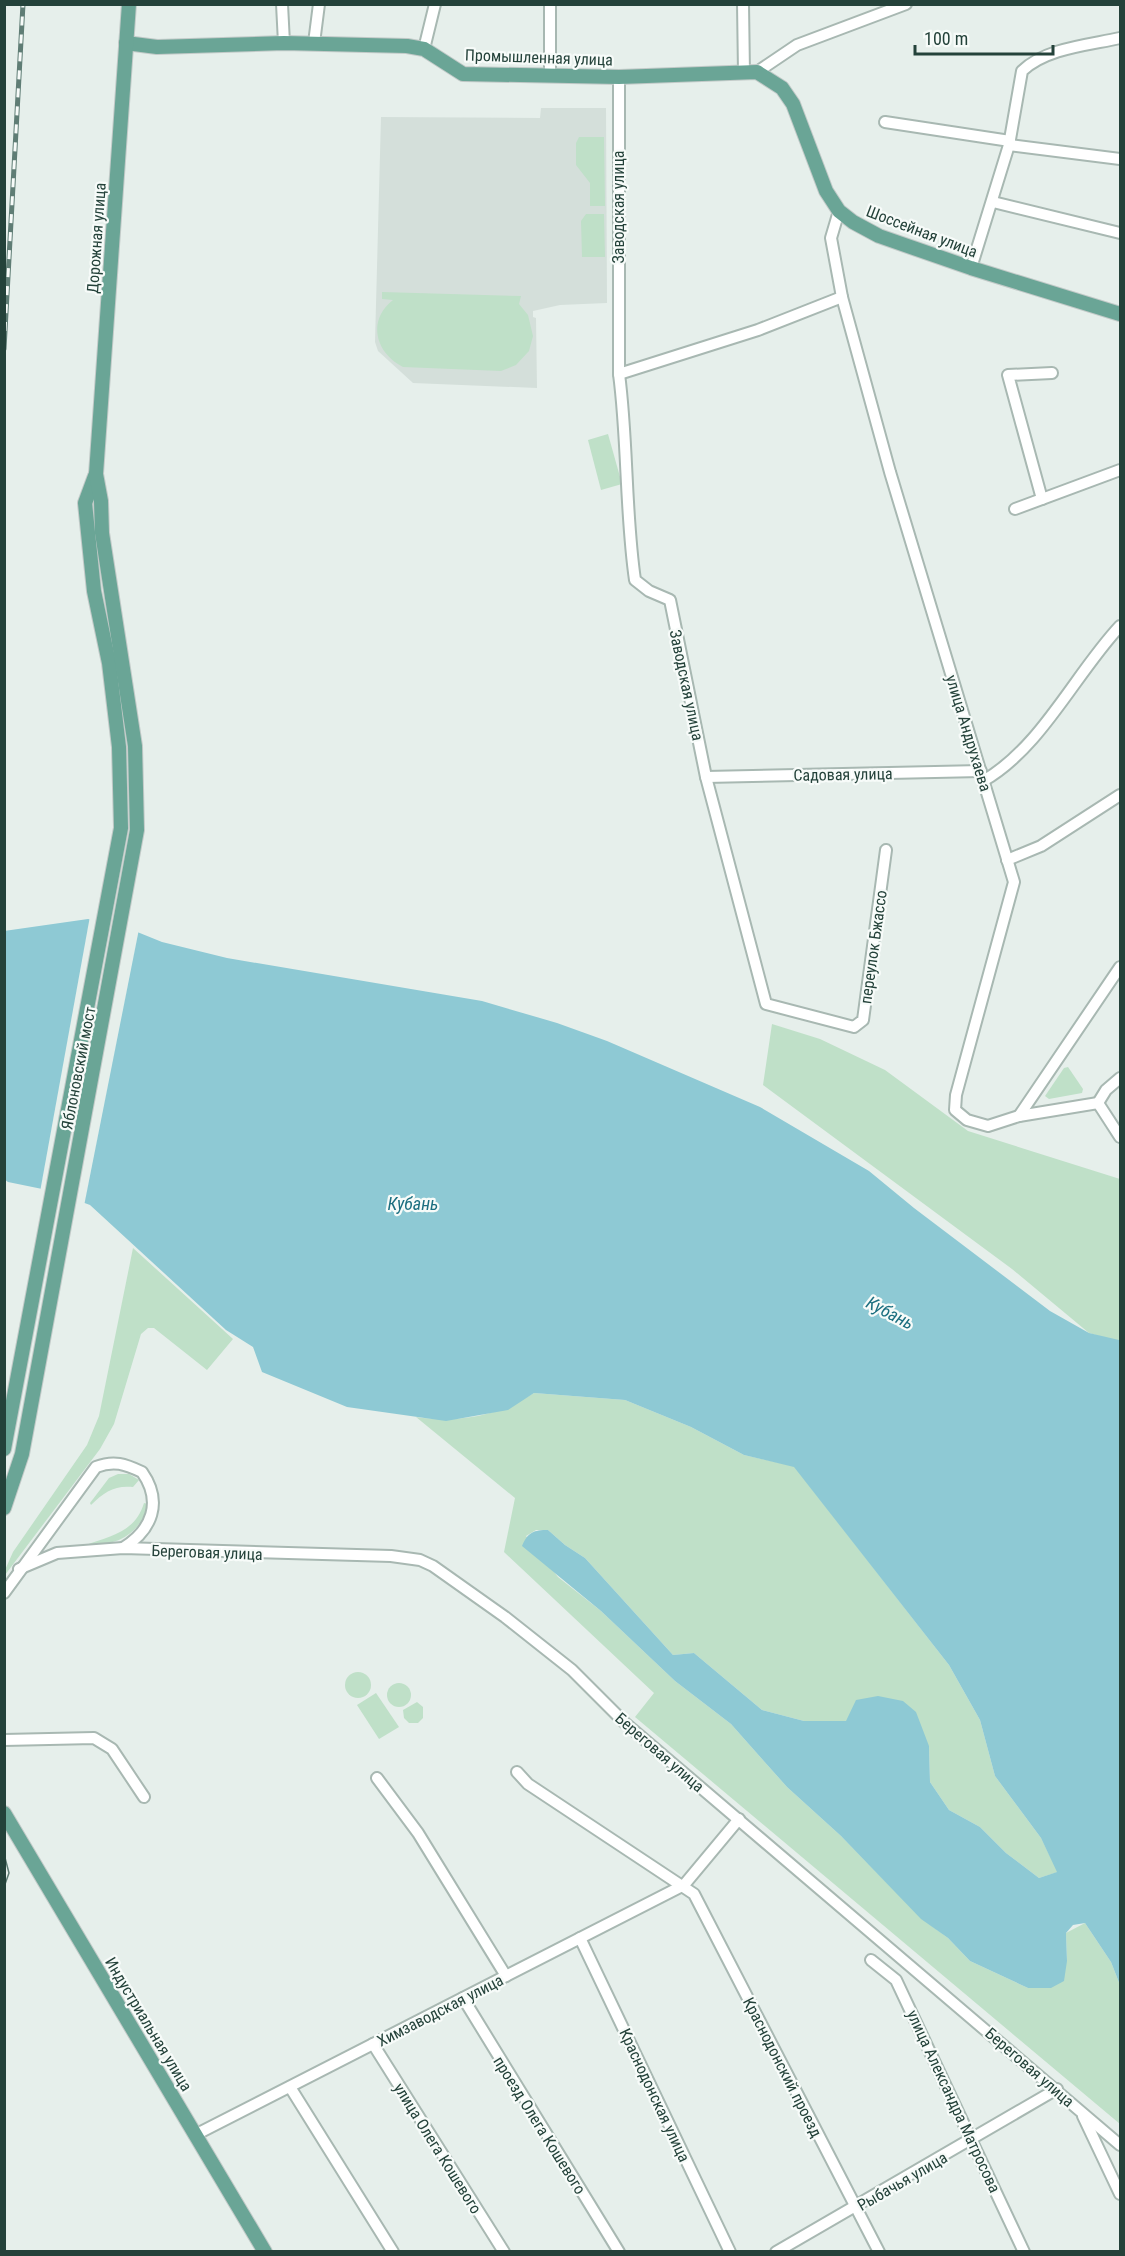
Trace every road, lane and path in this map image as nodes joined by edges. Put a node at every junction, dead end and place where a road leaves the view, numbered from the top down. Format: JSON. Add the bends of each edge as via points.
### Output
{"nodes":[{"id":1,"x":129,"y":4,"type":"edge"},
{"id":2,"x":282,"y":4,"type":"edge"},
{"id":3,"x":319,"y":4,"type":"edge"},
{"id":4,"x":435,"y":4,"type":"edge"},
{"id":5,"x":550,"y":4,"type":"edge"},
{"id":6,"x":743,"y":4,"type":"edge"},
{"id":7,"x":906,"y":4,"type":"edge"},
{"id":8,"x":1120,"y":38,"type":"edge"},
{"id":9,"x":126,"y":43,"type":"junction"},
{"id":10,"x":284,"y":43,"type":"junction"},
{"id":11,"x":314,"y":44,"type":"junction"},
{"id":12,"x":424,"y":49,"type":"junction"},
{"id":13,"x":751,"y":73,"type":"junction"},
{"id":14,"x":549,"y":76,"type":"junction"},
{"id":15,"x":619,"y":77,"type":"junction"},
{"id":16,"x":885,"y":122,"type":"dead end"},
{"id":17,"x":1010,"y":143,"type":"junction"},
{"id":18,"x":1120,"y":159,"type":"edge"},
{"id":19,"x":993,"y":202,"type":"junction"},
{"id":20,"x":839,"y":211,"type":"junction"},
{"id":21,"x":1120,"y":233,"type":"edge"},
{"id":22,"x":971,"y":268,"type":"junction"},
{"id":23,"x":842,"y":297,"type":"junction"},
{"id":24,"x":1120,"y":314,"type":"edge"},
{"id":25,"x":1052,"y":373,"type":"dead end"},
{"id":26,"x":620,"y":374,"type":"junction"},
{"id":27,"x":1120,"y":470,"type":"edge"},
{"id":28,"x":96,"y":474,"type":"junction"},
{"id":29,"x":1042,"y":499,"type":"junction"},
{"id":30,"x":1015,"y":508,"type":"dead end"},
{"id":31,"x":1120,"y":626,"type":"edge"},
{"id":32,"x":135,"y":746,"type":"joint"},
{"id":33,"x":119,"y":747,"type":"joint"},
{"id":34,"x":982,"y":776,"type":"junction"},
{"id":35,"x":706,"y":777,"type":"junction"},
{"id":36,"x":1120,"y":795,"type":"edge"},
{"id":37,"x":886,"y":850,"type":"dead end"},
{"id":38,"x":1007,"y":860,"type":"junction"},
{"id":39,"x":1120,"y":968,"type":"edge"},
{"id":40,"x":771,"y":1007,"type":"joint"},
{"id":41,"x":1120,"y":1078,"type":"edge"},
{"id":42,"x":1098,"y":1103,"type":"junction"},
{"id":43,"x":1019,"y":1116,"type":"junction"},
{"id":44,"x":1120,"y":1137,"type":"edge"},
{"id":45,"x":4,"y":1449,"type":"edge"},
{"id":46,"x":4,"y":1508,"type":"edge"},
{"id":47,"x":50,"y":1531,"type":"junction"},
{"id":48,"x":123,"y":1548,"type":"junction"},
{"id":49,"x":66,"y":1553,"type":"junction"},
{"id":50,"x":19,"y":1569,"type":"junction"},
{"id":51,"x":4,"y":1593,"type":"edge"},
{"id":52,"x":4,"y":1740,"type":"edge"},
{"id":53,"x":517,"y":1772,"type":"dead end"},
{"id":54,"x":377,"y":1778,"type":"dead end"},
{"id":55,"x":144,"y":1797,"type":"dead end"},
{"id":56,"x":4,"y":1813,"type":"edge"},
{"id":57,"x":739,"y":1819,"type":"junction"},
{"id":58,"x":684,"y":1885,"type":"junction"},
{"id":59,"x":580,"y":1938,"type":"junction"},
{"id":60,"x":871,"y":1960,"type":"dead end"},
{"id":61,"x":506,"y":1976,"type":"junction"},
{"id":62,"x":463,"y":1998,"type":"junction"},
{"id":63,"x":373,"y":2044,"type":"junction"},
{"id":64,"x":290,"y":2087,"type":"junction"},
{"id":65,"x":1057,"y":2089,"type":"junction"},
{"id":66,"x":1080,"y":2110,"type":"junction"},
{"id":67,"x":195,"y":2135,"type":"junction"},
{"id":68,"x":973,"y":2140,"type":"junction"},
{"id":69,"x":1120,"y":2145,"type":"edge"},
{"id":70,"x":1120,"y":2194,"type":"edge"},
{"id":71,"x":855,"y":2207,"type":"junction"},
{"id":72,"x":265,"y":2252,"type":"edge"},
{"id":73,"x":393,"y":2252,"type":"edge"},
{"id":74,"x":504,"y":2252,"type":"edge"},
{"id":75,"x":618,"y":2252,"type":"edge"},
{"id":76,"x":730,"y":2252,"type":"edge"},
{"id":77,"x":776,"y":2252,"type":"edge"},
{"id":78,"x":879,"y":2252,"type":"edge"},
{"id":79,"x":1024,"y":2252,"type":"edge"}],
"edges":[{"from":1,"to":9,"type":"main road","name":"Дорожная улица"},
{"from":2,"to":10,"type":"street"},
{"from":3,"to":11,"type":"street"},
{"from":4,"to":12,"type":"street"},
{"from":5,"to":14,"type":"street"},
{"from":6,"to":13,"type":"street"},
{"from":7,"to":13,"type":"street","via":[[797,45]]},
{"from":8,"to":17,"type":"street","via":[[1055,53],[1022,71]]},
{"from":9,"to":10,"type":"main road","name":"Промышленная улица","via":[[157,47]]},
{"from":9,"to":28,"type":"main road","name":"Дорожная улица"},
{"from":10,"to":11,"type":"main road","name":"Промышленная улица"},
{"from":11,"to":12,"type":"main road","name":"Промышленная улица"},
{"from":12,"to":14,"type":"main road","name":"Промышленная улица","via":[[463,74]]},
{"from":13,"to":15,"type":"main road","name":"Промышленная улица"},
{"from":13,"to":20,"type":"main road","name":"Шоссейная улица","via":[[783,88],[793,104],[826,191]]},
{"from":14,"to":15,"type":"main road","name":"Промышленная улица"},
{"from":15,"to":26,"type":"street","name":"Заводская улица"},
{"from":16,"to":17,"type":"street"},
{"from":17,"to":18,"type":"street"},
{"from":17,"to":19,"type":"street"},
{"from":19,"to":21,"type":"street"},
{"from":19,"to":22,"type":"street"},
{"from":20,"to":22,"type":"main road","name":"Шоссейная улица","via":[[879,236]]},
{"from":20,"to":23,"type":"street","name":"улица Андрухаева","via":[[831,238]]},
{"from":22,"to":24,"type":"main road","name":"Шоссейная улица"},
{"from":23,"to":26,"type":"street","via":[[758,330]]},
{"from":23,"to":34,"type":"street","name":"улица Андрухаева","via":[[890,472]]},
{"from":25,"to":29,"type":"street","via":[[1008,375]]},
{"from":26,"to":35,"type":"street","name":"Заводская улица","via":[[635,580],[670,600]]},
{"from":27,"to":29,"type":"street"},
{"from":28,"to":32,"type":"main road","name":"Дорожная улица"},
{"from":28,"to":33,"type":"main road","name":"Дорожная улица","via":[[86,503],[94,591],[109,663]]},
{"from":29,"to":30,"type":"street"},
{"from":31,"to":34,"type":"street","via":[[1024,749],[1004,769]]},
{"from":32,"to":46,"type":"main road","name":"Яблоновский мост","via":[[137,830],[22,1454]]},
{"from":33,"to":45,"type":"main road","name":"Яблоновский мост","via":[[121,828],[114,880],[101,926],[18,1390]]},
{"from":34,"to":35,"type":"street","name":"Садовая улица"},
{"from":34,"to":38,"type":"street","name":"улица Андрухаева"},
{"from":35,"to":40,"type":"street","name":"Заводская улица","via":[[766,1004]]},
{"from":36,"to":38,"type":"street","via":[[1041,846]]},
{"from":37,"to":40,"type":"street","name":"переулок Бжассо","via":[[863,1020],[854,1027]]},
{"from":38,"to":43,"type":"street","name":"улица Андрухаева","via":[[1014,882],[955,1110],[967,1120],[988,1126]]},
{"from":39,"to":43,"type":"street"},
{"from":41,"to":42,"type":"street"},
{"from":42,"to":43,"type":"street","name":"улица Андрухаева"},
{"from":42,"to":44,"type":"street"},
{"from":47,"to":48,"type":"street","name":"Береговая улица","via":[[96,1467],[118,1462],[142,1472],[154,1500],[146,1527]]},
{"from":47,"to":49,"type":"street","via":[[55,1546]]},
{"from":47,"to":50,"type":"street","name":"Береговая улица"},
{"from":48,"to":49,"type":"street","name":"Береговая улица"},
{"from":48,"to":57,"type":"street","name":"Береговая улица","via":[[420,1560],[474,1594],[572,1670],[625,1723]]},
{"from":49,"to":50,"type":"street","name":"Береговая улица"},
{"from":50,"to":51,"type":"street","name":"Береговая улица"},
{"from":52,"to":55,"type":"street","via":[[94,1738],[112,1749]]},
{"from":53,"to":58,"type":"street","via":[[538,1791]]},
{"from":54,"to":61,"type":"street","via":[[418,1833]]},
{"from":56,"to":67,"type":"main road","name":"Индустриальная улица"},
{"from":57,"to":58,"type":"street","name":"Химзаводская улица"},
{"from":57,"to":65,"type":"street","name":"Береговая улица"},
{"from":58,"to":59,"type":"street","name":"Химзаводская улица"},
{"from":58,"to":71,"type":"street","name":"Краснодонский проезд","via":[[694,1894]]},
{"from":59,"to":61,"type":"street","name":"Химзаводская улица"},
{"from":59,"to":76,"type":"street","name":"Краснодонская улица"},
{"from":60,"to":68,"type":"street","name":"улица Александра Матросова","via":[[896,1980]]},
{"from":61,"to":62,"type":"street","name":"Химзаводская улица"},
{"from":62,"to":63,"type":"street","name":"Химзаводская улица"},
{"from":62,"to":75,"type":"street","name":"проезд Олега Кошевого"},
{"from":63,"to":64,"type":"street","name":"Химзаводская улица"},
{"from":63,"to":74,"type":"street","name":"улица Олега Кошевого"},
{"from":64,"to":67,"type":"street","name":"Химзаводская улица"},
{"from":64,"to":73,"type":"street"},
{"from":65,"to":66,"type":"street","name":"Береговая улица"},
{"from":65,"to":68,"type":"street","name":"Рыбачья улица"},
{"from":66,"to":69,"type":"street","name":"Береговая улица"},
{"from":66,"to":70,"type":"street"},
{"from":67,"to":72,"type":"main road","name":"Индустриальная улица"},
{"from":68,"to":71,"type":"street","name":"Рыбачья улица"},
{"from":68,"to":79,"type":"street","name":"улица Александра Матросова"},
{"from":71,"to":77,"type":"street","name":"Рыбачья улица"},
{"from":71,"to":78,"type":"street","name":"Краснодонский проезд"}]}
